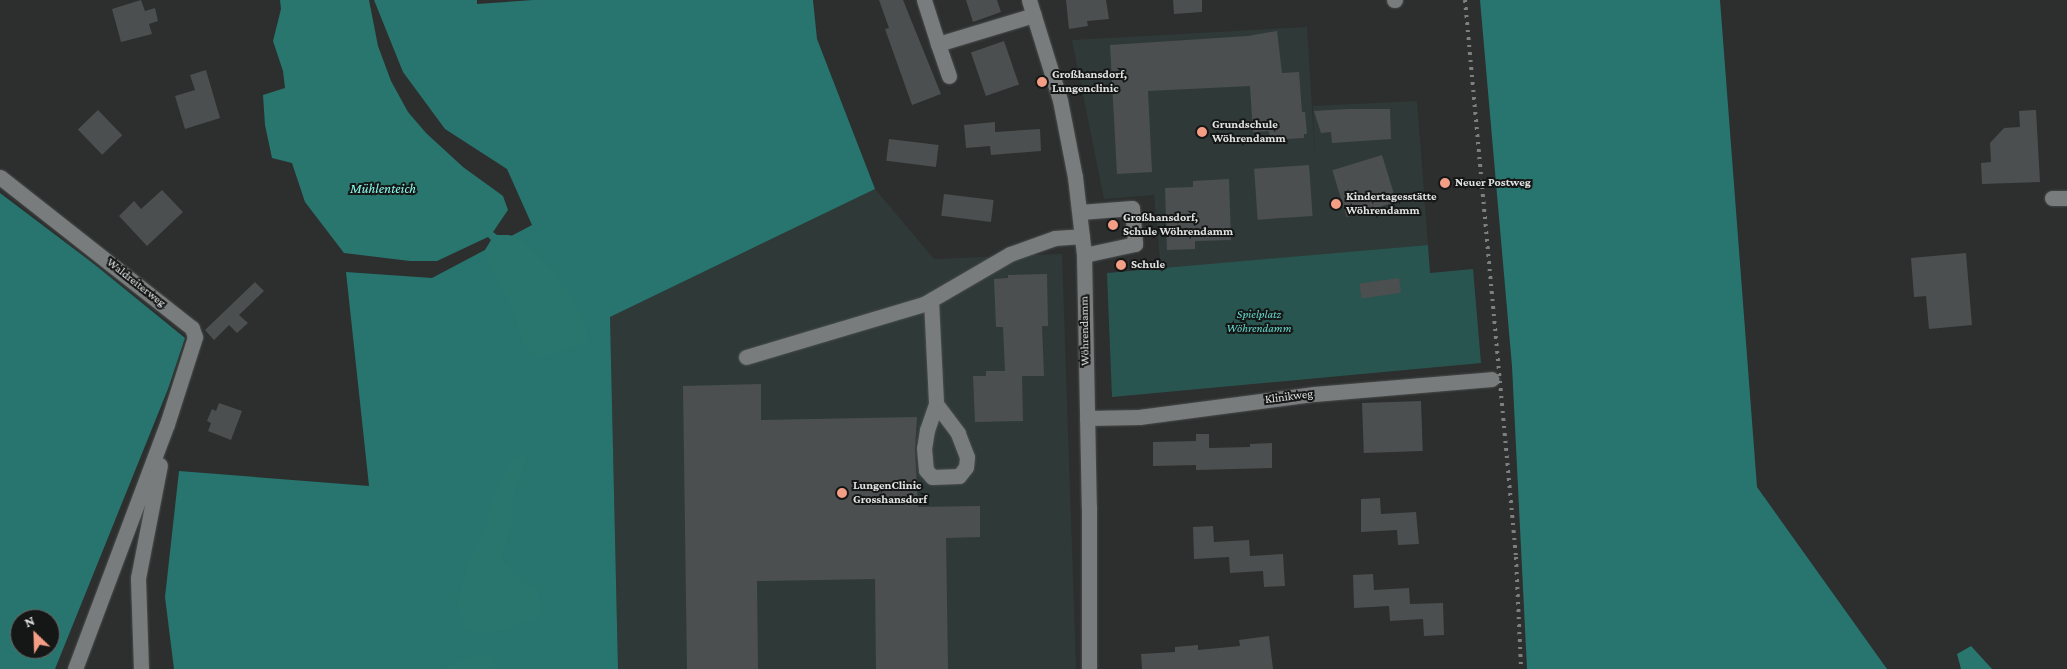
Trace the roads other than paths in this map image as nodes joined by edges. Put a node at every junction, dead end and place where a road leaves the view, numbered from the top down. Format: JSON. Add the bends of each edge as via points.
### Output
{"nodes":[{"id":1,"x":924,"y":0,"type":"edge"},
{"id":2,"x":1030,"y":0,"type":"edge"},
{"id":3,"x":1034,"y":15,"type":"junction"},
{"id":4,"x":938,"y":44,"type":"junction"},
{"id":5,"x":949,"y":76,"type":"dead end"},
{"id":6,"x":0,"y":177,"type":"edge"},
{"id":7,"x":2052,"y":198,"type":"dead end"},
{"id":8,"x":2067,"y":198,"type":"edge"},
{"id":9,"x":1080,"y":212,"type":"junction"},
{"id":10,"x":1082,"y":236,"type":"junction"},
{"id":11,"x":1084,"y":255,"type":"junction"},
{"id":12,"x":931,"y":300,"type":"junction"},
{"id":13,"x":746,"y":357,"type":"dead end"},
{"id":14,"x":1491,"y":380,"type":"dead end"},
{"id":15,"x":936,"y":404,"type":"dead end"},
{"id":16,"x":1087,"y":418,"type":"junction"},
{"id":17,"x":167,"y":424,"type":"junction"},
{"id":18,"x":75,"y":669,"type":"edge"},
{"id":19,"x":141,"y":669,"type":"edge"},
{"id":20,"x":1089,"y":669,"type":"edge"}],
"edges":[{"from":1,"to":4,"type":"street"},
{"from":2,"to":3,"type":"street","name":"Wöhrendamm"},
{"from":3,"to":4,"type":"street"},
{"from":3,"to":9,"type":"street","name":"Wöhrendamm","via":[[1060,100]]},
{"from":4,"to":5,"type":"street"},
{"from":6,"to":17,"type":"street","name":"Waldreiterweg","via":[[192,328],[195,337]]},
{"from":7,"to":8,"type":"street"},
{"from":9,"to":10,"type":"street","name":"Wöhrendamm"},
{"from":9,"to":11,"type":"street","via":[[1132,208],[1134,244]]},
{"from":10,"to":11,"type":"street","name":"Wöhrendamm"},
{"from":10,"to":12,"type":"street","via":[[1055,238],[1010,254]]},
{"from":11,"to":16,"type":"street","name":"Wöhrendamm"},
{"from":12,"to":13,"type":"street"},
{"from":12,"to":15,"type":"street"},
{"from":14,"to":16,"type":"street","name":"Klinikweg","via":[[1314,394],[1139,417]]},
{"from":16,"to":20,"type":"street","name":"Wöhrendamm"},
{"from":17,"to":18,"type":"street","name":"Waldreiterweg"},
{"from":17,"to":19,"type":"street","name":"Waldreiterweg","via":[[138,578]]}]}
